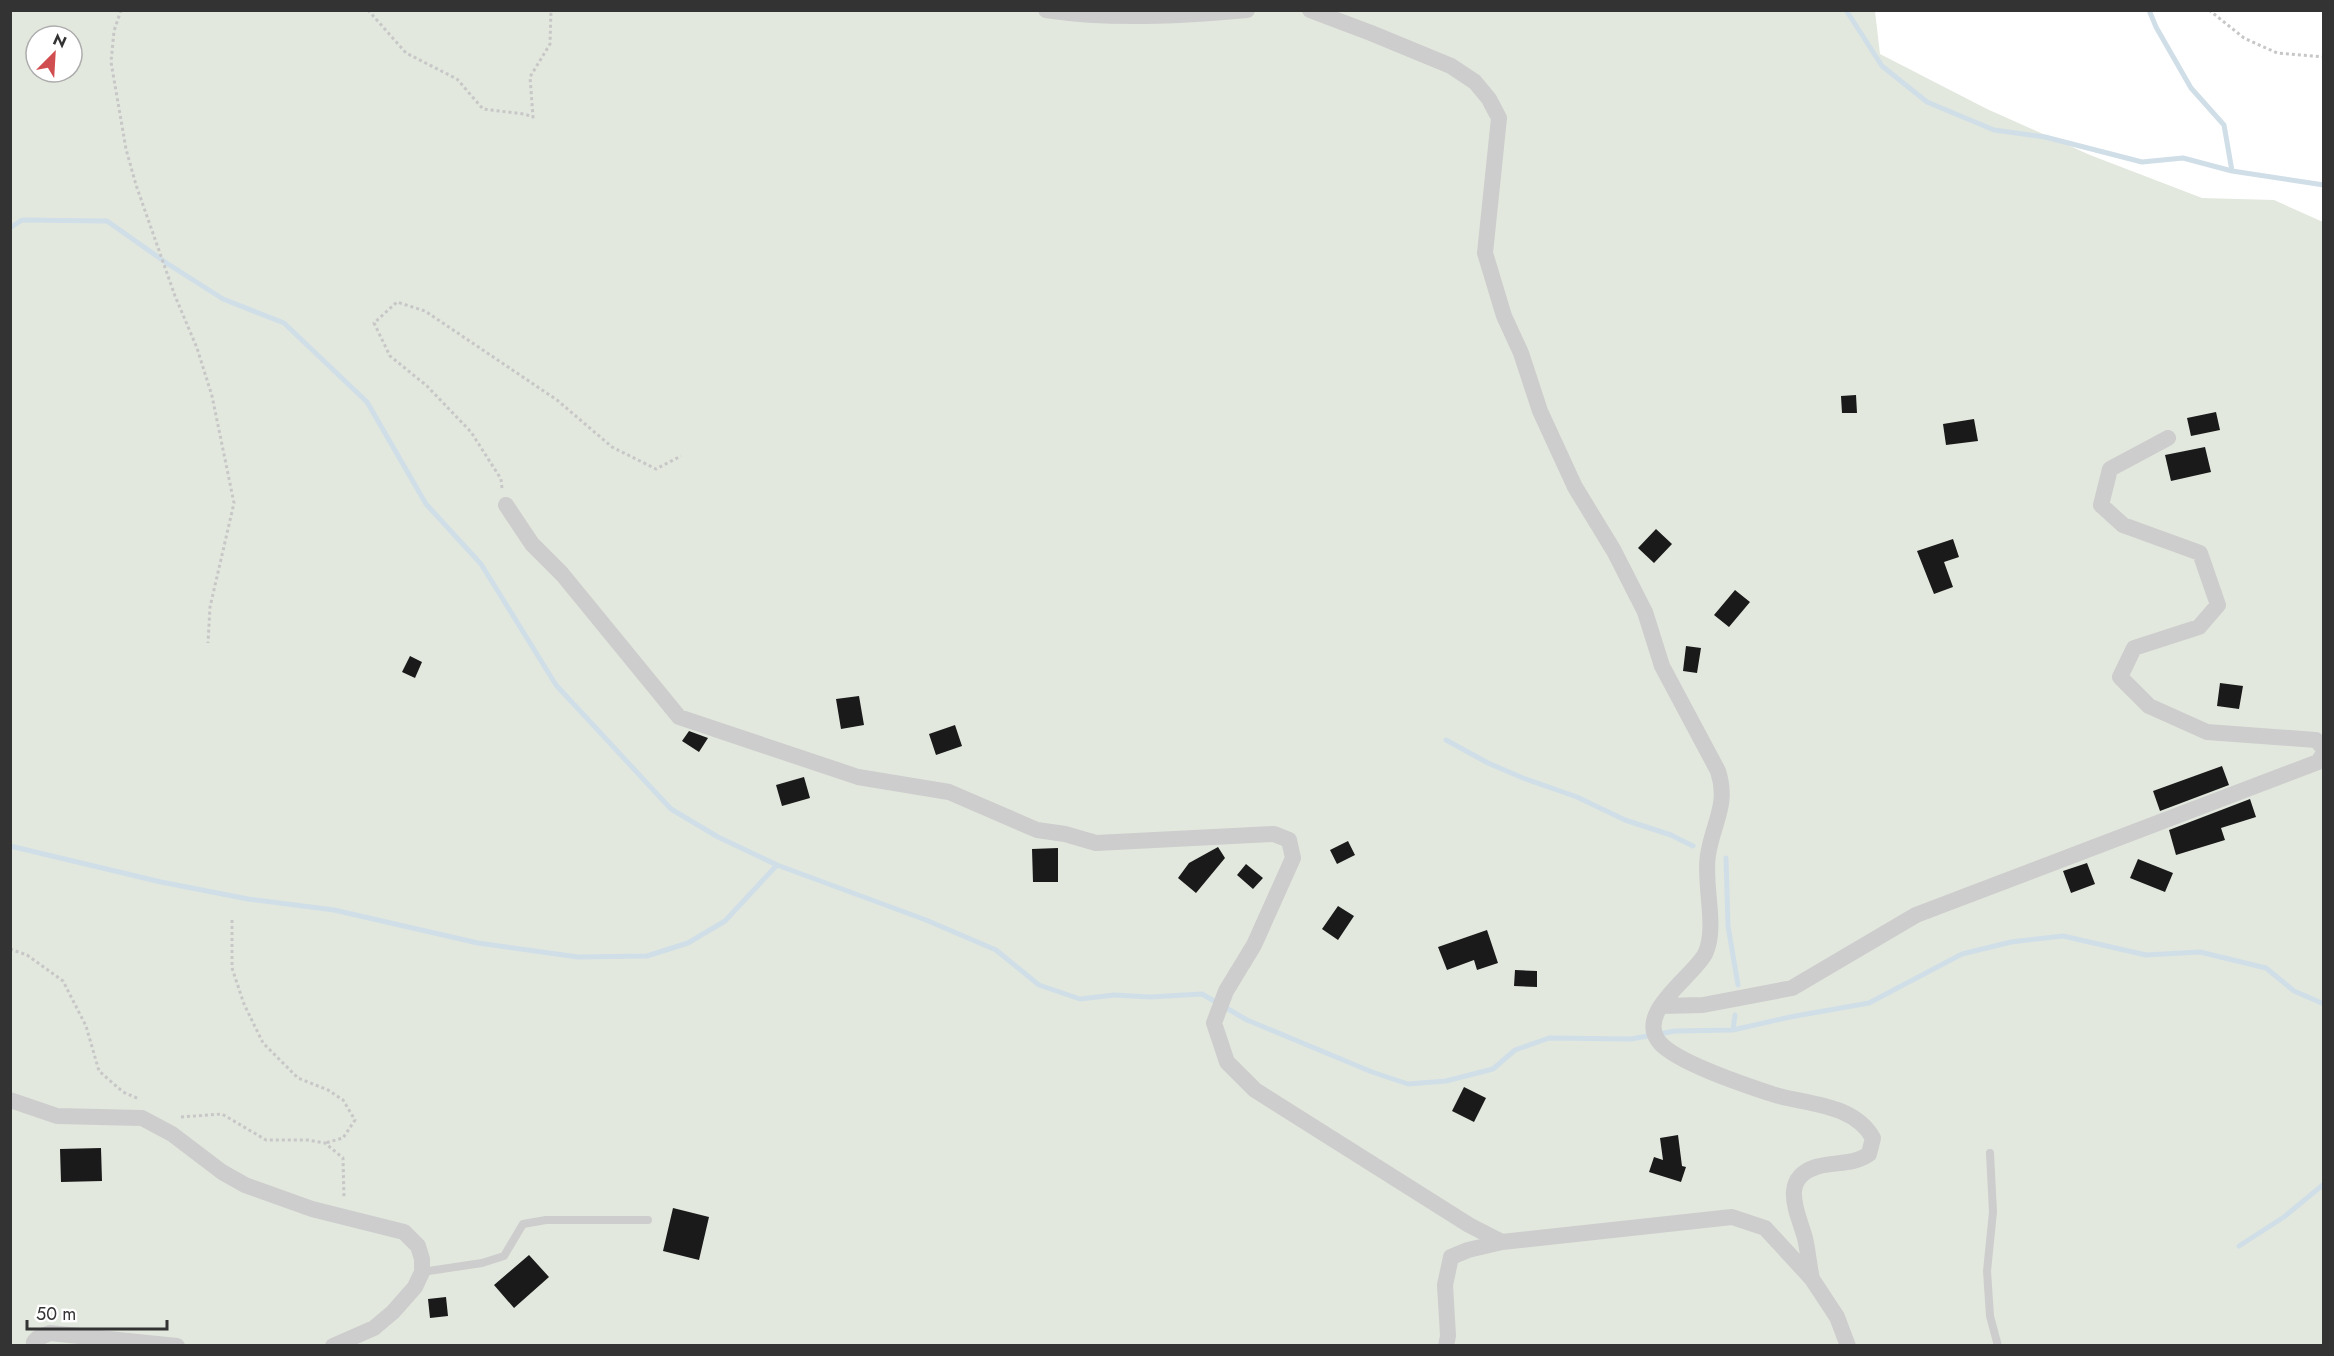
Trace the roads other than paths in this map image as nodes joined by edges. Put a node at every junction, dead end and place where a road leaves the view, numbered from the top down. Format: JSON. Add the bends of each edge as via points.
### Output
{"nodes":[{"id":1,"x":1046,"y":10,"type":"edge"},
{"id":2,"x":1247,"y":10,"type":"edge"},
{"id":3,"x":1310,"y":10,"type":"edge"},
{"id":4,"x":2168,"y":438,"type":"dead end"},
{"id":5,"x":506,"y":505,"type":"road end"},
{"id":6,"x":2324,"y":751,"type":"edge"},
{"id":7,"x":1661,"y":1006,"type":"junction"},
{"id":8,"x":10,"y":1100,"type":"edge"},
{"id":9,"x":1990,"y":1153,"type":"dead end"},
{"id":10,"x":648,"y":1220,"type":"dead end"},
{"id":11,"x":1502,"y":1242,"type":"junction"},
{"id":12,"x":422,"y":1272,"type":"junction"},
{"id":13,"x":1812,"y":1279,"type":"junction"},
{"id":14,"x":34,"y":1346,"type":"edge"},
{"id":15,"x":177,"y":1346,"type":"edge"},
{"id":16,"x":333,"y":1346,"type":"edge"},
{"id":17,"x":1446,"y":1346,"type":"edge"},
{"id":18,"x":1848,"y":1346,"type":"edge"},
{"id":19,"x":1998,"y":1346,"type":"edge"}],
"edges":[{"from":1,"to":2,"type":"street","via":[[1115,17]]},
{"from":3,"to":7,"type":"street","via":[[1451,66],[1475,82],[1499,118],[1485,253],[1504,316],[1540,411],[1575,487],[1645,612],[1662,666],[1723,786],[1708,856],[1711,937],[1702,958]]},
{"from":4,"to":6,"type":"street","via":[[2110,469],[2101,505],[2123,525],[2200,553],[2218,605],[2199,627],[2134,648],[2120,677],[2149,706],[2207,732],[2316,740]]},
{"from":5,"to":11,"type":"street","via":[[532,544],[562,574],[679,717],[858,777],[949,792],[1037,830],[1096,843],[1274,834],[1289,840],[1293,858],[1214,1023],[1227,1062],[1255,1090]]},
{"from":6,"to":7,"type":"street","via":[[2318,762],[1916,915],[1792,988],[1702,1005]]},
{"from":7,"to":13,"type":"street","via":[[1653,1024],[1655,1036],[1673,1054],[1772,1094],[1840,1111],[1862,1122],[1873,1138],[1869,1154],[1861,1160],[1817,1167],[1805,1172],[1797,1182],[1792,1195]]},
{"from":8,"to":12,"type":"street","via":[[57,1116],[142,1118],[172,1134],[235,1180],[267,1195],[404,1232],[418,1246]]},
{"from":9,"to":19,"type":"lane","via":[[1993,1212],[1987,1271],[1990,1316]]},
{"from":10,"to":12,"type":"lane","via":[[546,1220],[523,1224],[504,1256]]},
{"from":11,"to":13,"type":"street","via":[[1732,1217],[1765,1228]]},
{"from":11,"to":17,"type":"street","via":[[1451,1257],[1444,1285]]},
{"from":12,"to":16,"type":"street","via":[[415,1287],[380,1323]]},
{"from":13,"to":18,"type":"street","via":[[1837,1317]]},
{"from":14,"to":15,"type":"street","via":[[38,1338],[50,1333]]}]}
